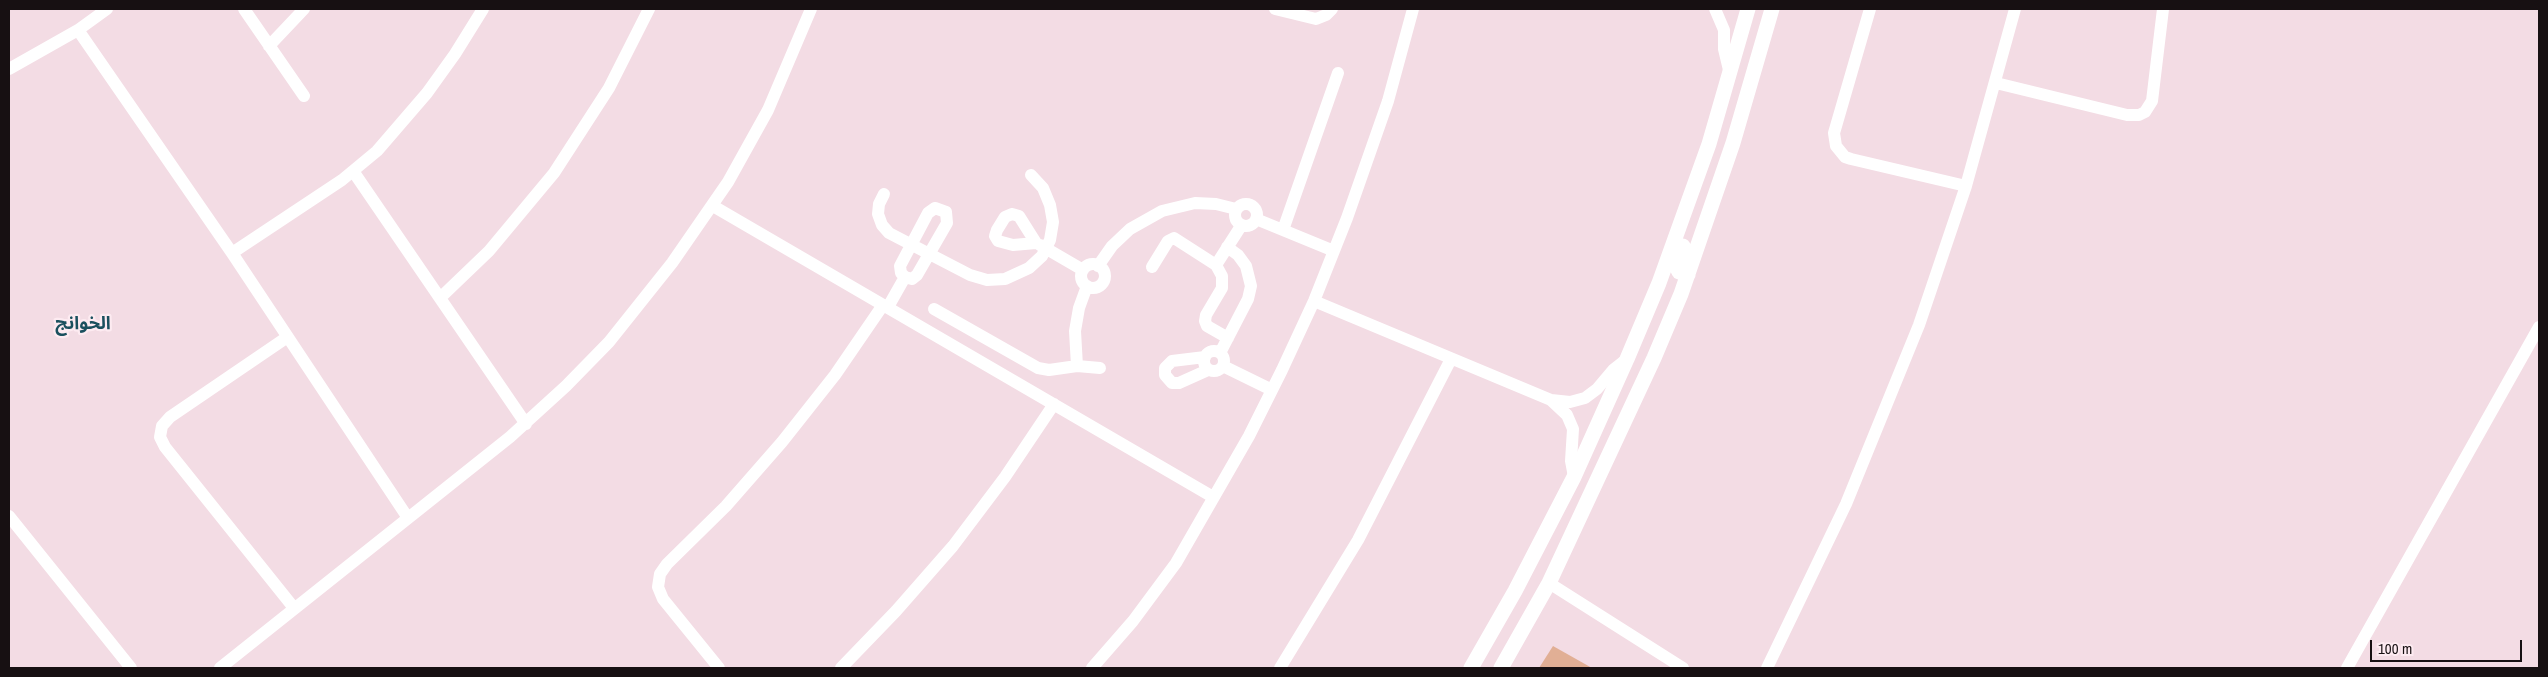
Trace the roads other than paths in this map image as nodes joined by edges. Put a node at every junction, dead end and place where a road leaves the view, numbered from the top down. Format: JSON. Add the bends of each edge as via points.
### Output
{"nodes":[{"id":1,"x":108,"y":9,"type":"edge"},
{"id":2,"x":244,"y":9,"type":"edge"},
{"id":3,"x":304,"y":9,"type":"edge"},
{"id":4,"x":483,"y":9,"type":"edge"},
{"id":5,"x":649,"y":9,"type":"edge"},
{"id":6,"x":811,"y":9,"type":"edge"},
{"id":7,"x":1275,"y":9,"type":"edge"},
{"id":8,"x":1324,"y":9,"type":"edge"},
{"id":9,"x":1332,"y":9,"type":"edge"},
{"id":10,"x":1413,"y":9,"type":"edge"},
{"id":11,"x":1715,"y":9,"type":"edge"},
{"id":12,"x":1748,"y":9,"type":"edge"},
{"id":13,"x":1772,"y":9,"type":"edge"},
{"id":14,"x":1870,"y":9,"type":"edge"},
{"id":15,"x":2015,"y":9,"type":"edge"},
{"id":16,"x":2163,"y":9,"type":"edge"},
{"id":17,"x":1298,"y":15,"type":"junction"},
{"id":18,"x":78,"y":30,"type":"junction"},
{"id":19,"x":269,"y":46,"type":"junction"},
{"id":20,"x":9,"y":69,"type":"edge"},
{"id":21,"x":1338,"y":73,"type":"dead end"},
{"id":22,"x":1730,"y":74,"type":"junction"},
{"id":23,"x":1996,"y":83,"type":"junction"},
{"id":24,"x":304,"y":96,"type":"dead end"},
{"id":25,"x":353,"y":171,"type":"junction"},
{"id":26,"x":1031,"y":175,"type":"dead end"},
{"id":27,"x":1966,"y":186,"type":"junction"},
{"id":28,"x":884,"y":194,"type":"dead end"},
{"id":29,"x":713,"y":206,"type":"junction"},
{"id":30,"x":1236,"y":209,"type":"junction"},
{"id":31,"x":1684,"y":214,"type":"junction"},
{"id":32,"x":1256,"y":219,"type":"junction"},
{"id":33,"x":1241,"y":226,"type":"junction"},
{"id":34,"x":1283,"y":230,"type":"junction"},
{"id":35,"x":911,"y":245,"type":"junction"},
{"id":36,"x":1041,"y":245,"type":"junction"},
{"id":37,"x":1228,"y":247,"type":"junction"},
{"id":38,"x":1334,"y":251,"type":"junction"},
{"id":39,"x":232,"y":253,"type":"junction"},
{"id":40,"x":930,"y":254,"type":"junction"},
{"id":41,"x":1216,"y":265,"type":"junction"},
{"id":42,"x":1098,"y":266,"type":"junction"},
{"id":43,"x":1152,"y":267,"type":"dead end"},
{"id":44,"x":1083,"y":270,"type":"junction"},
{"id":45,"x":1688,"y":275,"type":"junction"},
{"id":46,"x":905,"y":277,"type":"junction"},
{"id":47,"x":1087,"y":286,"type":"junction"},
{"id":48,"x":440,"y":298,"type":"junction"},
{"id":49,"x":1314,"y":301,"type":"junction"},
{"id":50,"x":1650,"y":302,"type":"junction"},
{"id":51,"x":885,"y":306,"type":"junction"},
{"id":52,"x":934,"y":309,"type":"dead end"},
{"id":53,"x":2539,"y":327,"type":"edge"},
{"id":54,"x":286,"y":338,"type":"junction"},
{"id":55,"x":1228,"y":338,"type":"junction"},
{"id":56,"x":1220,"y":353,"type":"junction"},
{"id":57,"x":1654,"y":358,"type":"junction"},
{"id":58,"x":1451,"y":359,"type":"junction"},
{"id":59,"x":1627,"y":359,"type":"junction"},
{"id":60,"x":1077,"y":366,"type":"junction"},
{"id":61,"x":1223,"y":366,"type":"junction"},
{"id":62,"x":1100,"y":368,"type":"dead end"},
{"id":63,"x":1272,"y":390,"type":"junction"},
{"id":64,"x":1551,"y":400,"type":"junction"},
{"id":65,"x":1054,"y":404,"type":"junction"},
{"id":66,"x":526,"y":424,"type":"junction"},
{"id":67,"x":1574,"y":477,"type":"junction"},
{"id":68,"x":1213,"y":497,"type":"junction"},
{"id":69,"x":9,"y":516,"type":"edge"},
{"id":70,"x":408,"y":518,"type":"junction"},
{"id":71,"x":1549,"y":583,"type":"junction"},
{"id":72,"x":294,"y":608,"type":"junction"},
{"id":73,"x":131,"y":668,"type":"edge"},
{"id":74,"x":220,"y":668,"type":"edge"},
{"id":75,"x":719,"y":668,"type":"edge"},
{"id":76,"x":841,"y":668,"type":"edge"},
{"id":77,"x":1092,"y":668,"type":"edge"},
{"id":78,"x":1280,"y":668,"type":"edge"},
{"id":79,"x":1471,"y":668,"type":"edge"},
{"id":80,"x":1501,"y":668,"type":"edge"},
{"id":81,"x":1683,"y":668,"type":"edge"},
{"id":82,"x":1767,"y":668,"type":"edge"},
{"id":83,"x":2347,"y":668,"type":"edge"}],
"edges":[{"from":1,"to":18,"type":"street"},
{"from":2,"to":19,"type":"street"},
{"from":3,"to":19,"type":"street"},
{"from":4,"to":25,"type":"street","via":[[412,113]]},
{"from":5,"to":48,"type":"street","via":[[609,88],[554,173],[489,251]]},
{"from":6,"to":29,"type":"street","via":[[768,110]]},
{"from":7,"to":17,"type":"street"},
{"from":8,"to":17,"type":"street","via":[[1318,13]]},
{"from":9,"to":17,"type":"street","via":[[1322,18]]},
{"from":10,"to":38,"type":"street","via":[[1375,140]]},
{"from":11,"to":22,"type":"street","via":[[1724,30],[1725,59]]},
{"from":12,"to":22,"type":"street"},
{"from":13,"to":45,"type":"street","via":[[1733,143]]},
{"from":14,"to":27,"type":"street","via":[[1834,133],[1836,146],[1845,156]]},
{"from":15,"to":23,"type":"street"},
{"from":16,"to":23,"type":"street","via":[[2154,91],[2149,107],[2139,115],[2127,115]]},
{"from":18,"to":20,"type":"street"},
{"from":18,"to":39,"type":"street"},
{"from":19,"to":24,"type":"street"},
{"from":21,"to":34,"type":"street"},
{"from":22,"to":31,"type":"street"},
{"from":23,"to":27,"type":"street"},
{"from":25,"to":39,"type":"street"},
{"from":25,"to":48,"type":"street"},
{"from":26,"to":36,"type":"street","via":[[1043,188],[1052,213],[1052,231]]},
{"from":27,"to":82,"type":"street","via":[[1933,286],[1885,412],[1826,547]]},
{"from":28,"to":35,"type":"street","via":[[878,209],[882,225],[889,233]]},
{"from":29,"to":51,"type":"street"},
{"from":29,"to":66,"type":"street","via":[[631,316]]},
{"from":30,"to":32,"type":"street","via":[[1245,204],[1252,206]]},
{"from":30,"to":33,"type":"street","via":[[1234,217]]},
{"from":30,"to":42,"type":"street","via":[[1195,203],[1162,211],[1130,229]]},
{"from":31,"to":45,"type":"street","via":[[1688,229],[1676,266],[1681,274]]},
{"from":31,"to":50,"type":"street"},
{"from":32,"to":33,"type":"street","via":[[1252,225]]},
{"from":32,"to":34,"type":"street"},
{"from":33,"to":37,"type":"street"},
{"from":34,"to":38,"type":"street"},
{"from":35,"to":40,"type":"street"},
{"from":35,"to":40,"type":"street","via":[[930,211],[941,208],[946,212],[948,221]]},
{"from":35,"to":46,"type":"street","via":[[900,266],[900,273]]},
{"from":36,"to":40,"type":"street","via":[[1036,262],[1021,273],[996,280],[970,275]]},
{"from":36,"to":44,"type":"street"},
{"from":37,"to":41,"type":"street"},
{"from":37,"to":55,"type":"street","via":[[1243,260],[1249,272],[1250,286],[1248,300]]},
{"from":38,"to":49,"type":"street"},
{"from":39,"to":54,"type":"street"},
{"from":40,"to":46,"type":"street","via":[[917,275],[912,279]]},
{"from":41,"to":43,"type":"street","via":[[1174,238],[1168,241]]},
{"from":41,"to":55,"type":"street","via":[[1222,276],[1222,288],[1205,321]]},
{"from":42,"to":44,"type":"street","via":[[1088,265]]},
{"from":42,"to":47,"type":"street","via":[[1104,274],[1103,282],[1098,287]]},
{"from":44,"to":47,"type":"street","via":[[1081,279]]},
{"from":45,"to":57,"type":"street"},
{"from":46,"to":51,"type":"street"},
{"from":47,"to":60,"type":"street","via":[[1075,331]]},
{"from":48,"to":66,"type":"street"},
{"from":49,"to":58,"type":"street"},
{"from":49,"to":63,"type":"street"},
{"from":50,"to":57,"type":"street","via":[[1659,301],[1664,308],[1652,344]]},
{"from":50,"to":59,"type":"street"},
{"from":51,"to":65,"type":"street"},
{"from":51,"to":75,"type":"street","via":[[782,442],[660,574],[658,587],[663,598]]},
{"from":52,"to":60,"type":"street","via":[[1032,366],[1050,370]]},
{"from":53,"to":83,"type":"street"},
{"from":54,"to":70,"type":"street"},
{"from":54,"to":72,"type":"street","via":[[165,421],[160,431],[162,442]]},
{"from":55,"to":56,"type":"street"},
{"from":56,"to":61,"type":"street","via":[[1224,359]]},
{"from":56,"to":61,"type":"street","via":[[1210,352],[1206,363],[1214,372]]},
{"from":57,"to":71,"type":"street"},
{"from":58,"to":64,"type":"street"},
{"from":58,"to":78,"type":"street","via":[[1362,532]]},
{"from":59,"to":64,"type":"street","via":[[1585,398],[1570,402]]},
{"from":59,"to":67,"type":"street"},
{"from":60,"to":62,"type":"street"},
{"from":61,"to":63,"type":"street"},
{"from":63,"to":68,"type":"street"},
{"from":64,"to":67,"type":"street","via":[[1567,415],[1573,429],[1571,461]]},
{"from":65,"to":68,"type":"street"},
{"from":65,"to":76,"type":"street","via":[[953,546]]},
{"from":66,"to":70,"type":"street"},
{"from":67,"to":79,"type":"street"},
{"from":68,"to":77,"type":"street","via":[[1176,563],[1133,621]]},
{"from":69,"to":73,"type":"street"},
{"from":70,"to":72,"type":"street"},
{"from":71,"to":80,"type":"street"},
{"from":71,"to":81,"type":"street"},
{"from":72,"to":74,"type":"street"}]}
